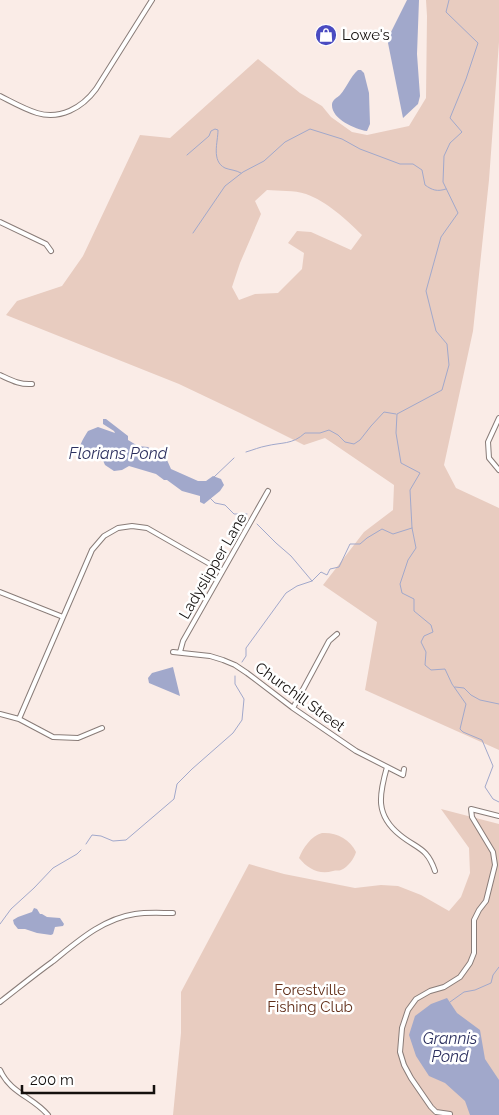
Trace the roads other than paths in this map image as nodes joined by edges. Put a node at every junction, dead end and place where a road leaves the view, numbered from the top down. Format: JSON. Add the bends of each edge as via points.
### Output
{"nodes":[{"id":1,"x":152,"y":0,"type":"edge"},
{"id":2,"x":0,"y":96,"type":"edge"},
{"id":3,"x":0,"y":222,"type":"edge"},
{"id":4,"x":51,"y":252,"type":"dead end"},
{"id":5,"x":0,"y":375,"type":"edge"},
{"id":6,"x":32,"y":384,"type":"dead end"},
{"id":7,"x":499,"y":418,"type":"edge"},
{"id":8,"x":499,"y":470,"type":"edge"},
{"id":9,"x":268,"y":491,"type":"dead end"},
{"id":10,"x":222,"y":571,"type":"junction"},
{"id":11,"x":0,"y":592,"type":"edge"},
{"id":12,"x":63,"y":618,"type":"junction"},
{"id":13,"x":337,"y":634,"type":"dead end"},
{"id":14,"x":173,"y":652,"type":"dead end"},
{"id":15,"x":180,"y":652,"type":"junction"},
{"id":16,"x":293,"y":708,"type":"junction"},
{"id":17,"x":0,"y":714,"type":"edge"},
{"id":18,"x":19,"y":719,"type":"junction"},
{"id":19,"x":102,"y":728,"type":"dead end"},
{"id":20,"x":387,"y":767,"type":"junction"},
{"id":21,"x":404,"y":769,"type":"dead end"},
{"id":22,"x":499,"y":816,"type":"edge"},
{"id":23,"x":435,"y":871,"type":"dead end"},
{"id":24,"x":173,"y":913,"type":"dead end"},
{"id":25,"x":0,"y":1002,"type":"edge"},
{"id":26,"x":0,"y":1070,"type":"edge"},
{"id":27,"x":450,"y":1114,"type":"edge"},
{"id":28,"x":48,"y":1115,"type":"edge"}],
"edges":[{"from":1,"to":2,"type":"street","via":[[96,89],[78,106],[61,113],[42,114]]},
{"from":3,"to":4,"type":"street","via":[[46,244]]},
{"from":5,"to":6,"type":"street","via":[[18,383]]},
{"from":7,"to":8,"type":"street","via":[[488,442],[489,458]]},
{"from":9,"to":10,"type":"street","name":"Ladyslipper Lane"},
{"from":10,"to":12,"type":"street","via":[[147,528],[118,528],[104,536],[92,550]]},
{"from":10,"to":15,"type":"street","name":"Ladyslipper Lane","via":[[182,641]]},
{"from":11,"to":12,"type":"street"},
{"from":12,"to":18,"type":"street"},
{"from":13,"to":16,"type":"street","via":[[329,641]]},
{"from":14,"to":15,"type":"street","name":"Churchill Street"},
{"from":15,"to":16,"type":"street","name":"Churchill Street","via":[[210,656],[235,665]]},
{"from":16,"to":20,"type":"street","name":"Churchill Street","via":[[356,751]]},
{"from":17,"to":18,"type":"street"},
{"from":18,"to":19,"type":"street","via":[[53,736],[78,738]]},
{"from":20,"to":21,"type":"street","name":"Churchill Street","via":[[403,775]]},
{"from":20,"to":23,"type":"street","via":[[381,790],[381,807],[387,822],[400,836],[426,854]]},
{"from":22,"to":27,"type":"street","via":[[472,808],[472,817],[493,852],[495,865],[486,901],[474,920],[474,953],[470,963],[460,977],[416,999],[402,1028],[400,1052],[404,1066],[431,1107],[436,1112]]},
{"from":24,"to":25,"type":"street","via":[[134,914],[96,928]]},
{"from":26,"to":28,"type":"street","via":[[9,1085]]}]}
